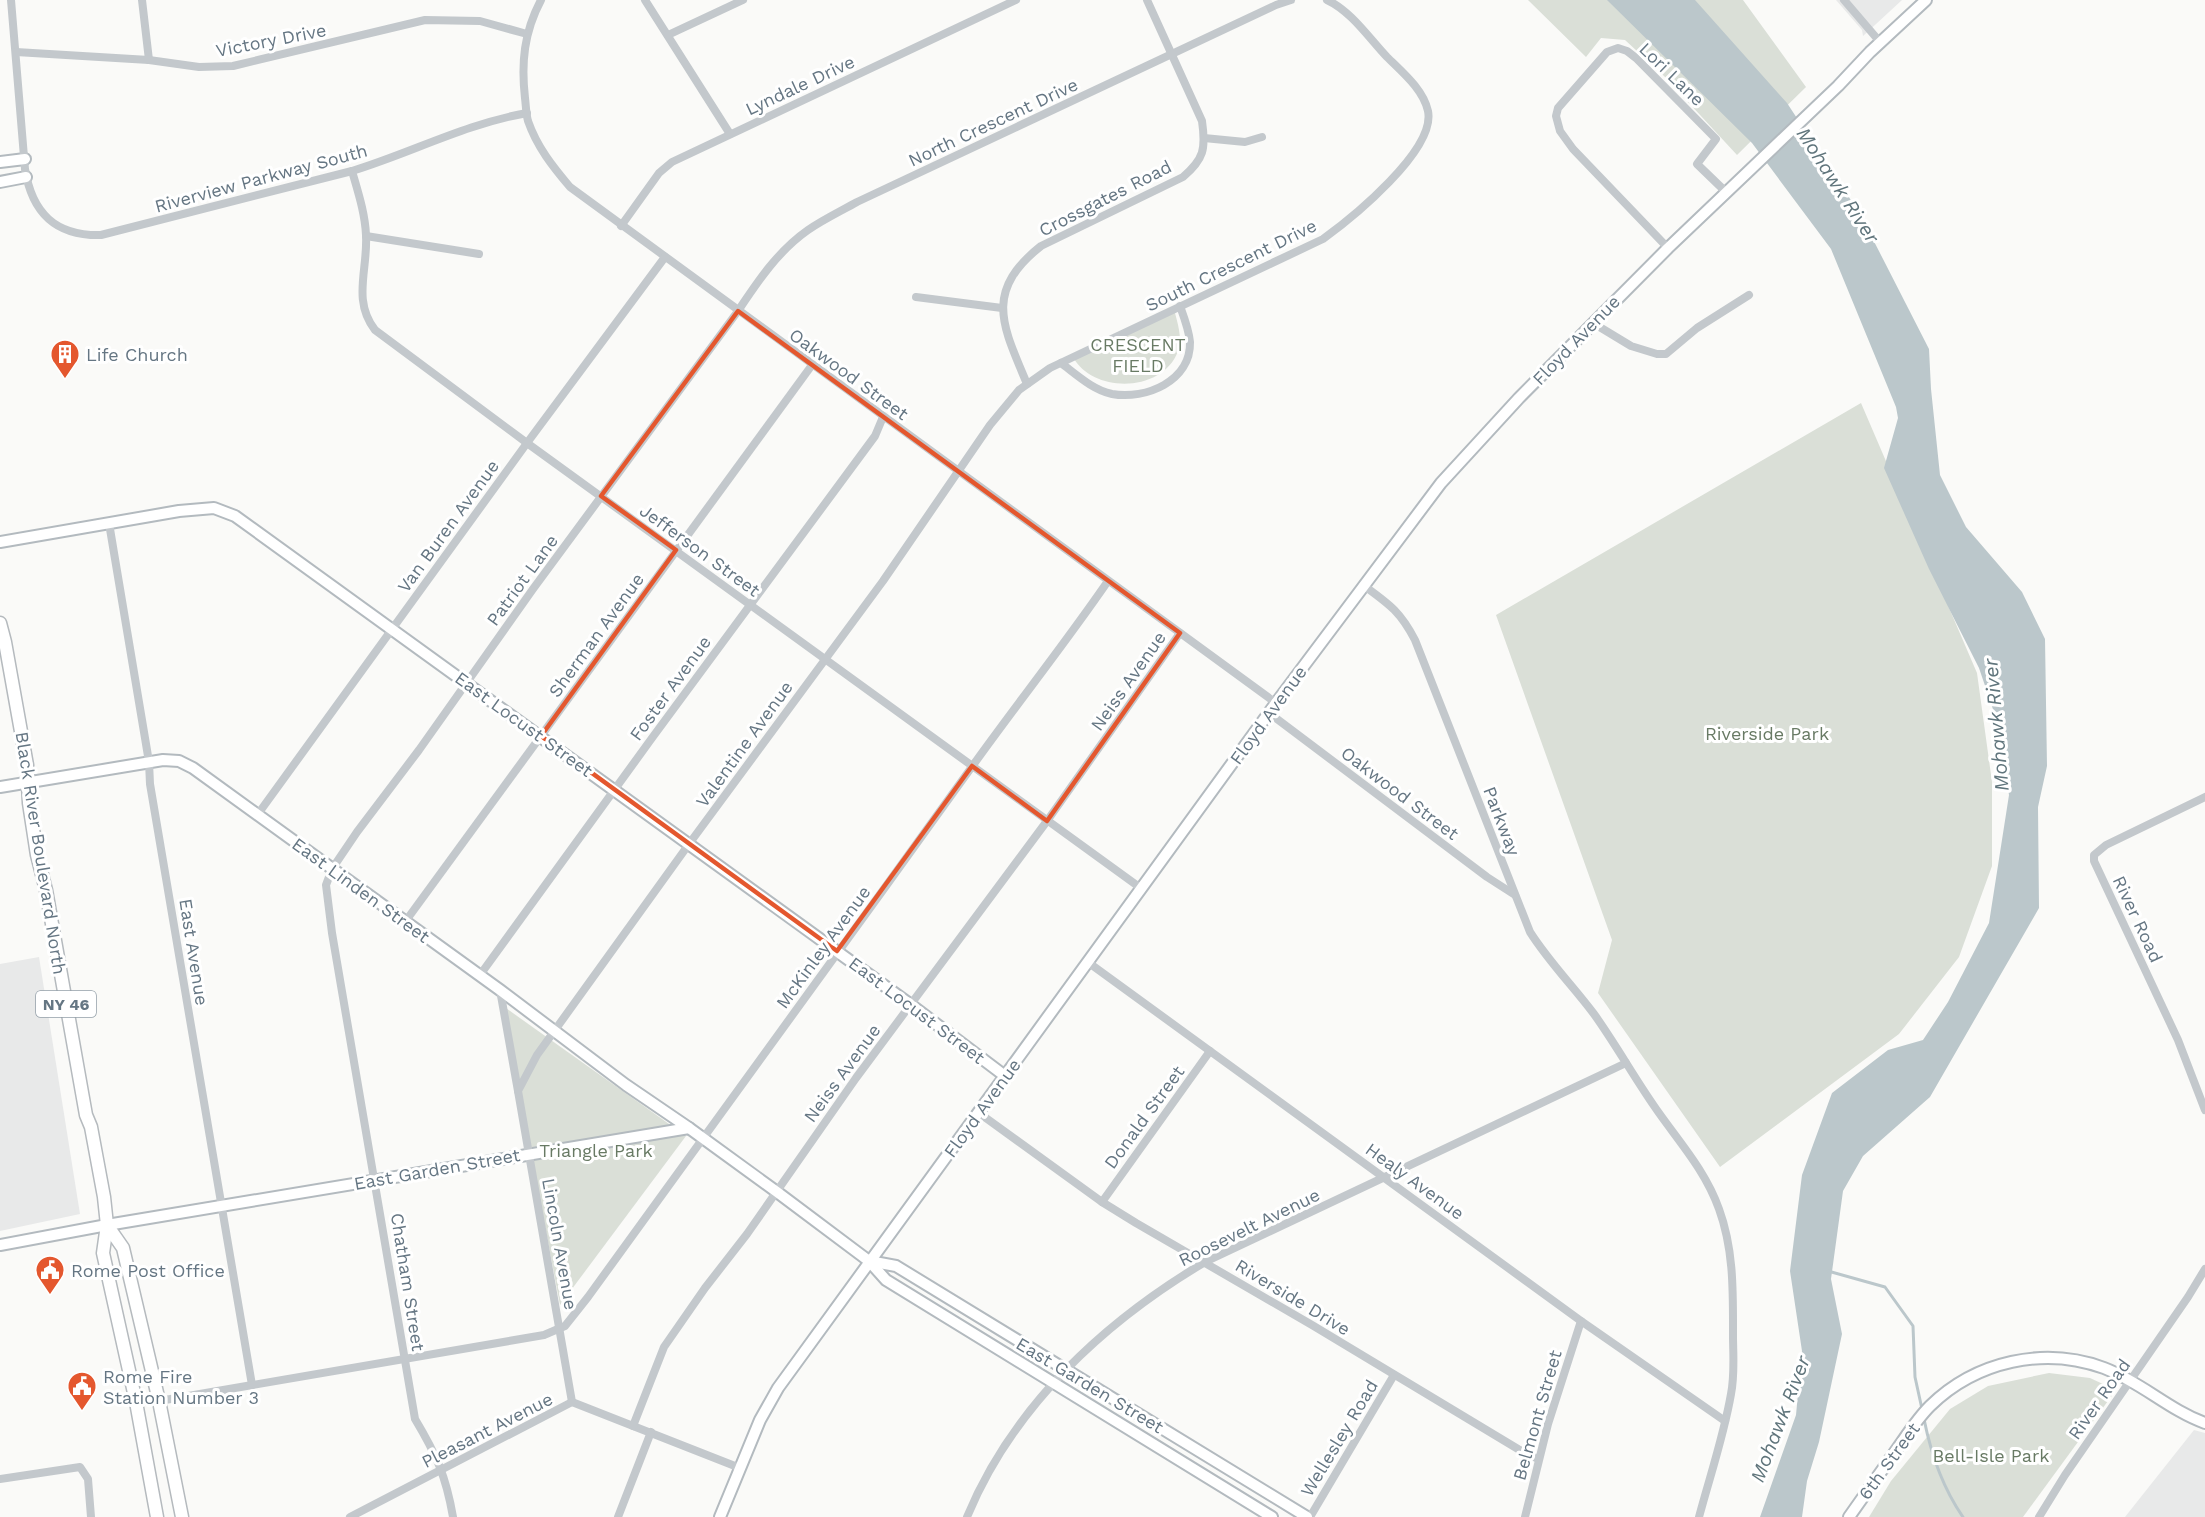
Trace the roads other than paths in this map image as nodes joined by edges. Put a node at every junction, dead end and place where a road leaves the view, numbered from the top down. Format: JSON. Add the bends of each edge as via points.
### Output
{"nodes":[{"id":1,"x":12,"y":0,"type":"edge"},
{"id":2,"x":142,"y":0,"type":"edge"},
{"id":3,"x":541,"y":0,"type":"edge"},
{"id":4,"x":645,"y":0,"type":"edge"},
{"id":5,"x":743,"y":0,"type":"edge"},
{"id":6,"x":1016,"y":0,"type":"edge"},
{"id":7,"x":1147,"y":0,"type":"edge"},
{"id":8,"x":1291,"y":0,"type":"edge"},
{"id":9,"x":1327,"y":0,"type":"edge"},
{"id":10,"x":1844,"y":0,"type":"edge"},
{"id":11,"x":1926,"y":0,"type":"edge"},
{"id":12,"x":527,"y":34,"type":"junction"},
{"id":13,"x":668,"y":35,"type":"junction"},
{"id":14,"x":1880,"y":42,"type":"junction"},
{"id":15,"x":16,"y":52,"type":"junction"},
{"id":16,"x":1172,"y":54,"type":"junction"},
{"id":17,"x":149,"y":60,"type":"junction"},
{"id":18,"x":526,"y":113,"type":"junction"},
{"id":19,"x":730,"y":134,"type":"junction"},
{"id":20,"x":1204,"y":138,"type":"junction"},
{"id":21,"x":1262,"y":138,"type":"dead end"},
{"id":22,"x":25,"y":159,"type":"junction"},
{"id":23,"x":0,"y":162,"type":"edge"},
{"id":24,"x":352,"y":171,"type":"junction"},
{"id":25,"x":26,"y":177,"type":"junction"},
{"id":26,"x":0,"y":182,"type":"edge"},
{"id":27,"x":1725,"y":192,"type":"junction"},
{"id":28,"x":621,"y":226,"type":"junction"},
{"id":29,"x":366,"y":237,"type":"junction"},
{"id":30,"x":1668,"y":248,"type":"junction"},
{"id":31,"x":479,"y":254,"type":"dead end"},
{"id":32,"x":665,"y":257,"type":"junction"},
{"id":33,"x":1749,"y":296,"type":"dead end"},
{"id":34,"x":916,"y":297,"type":"dead end"},
{"id":35,"x":1180,"y":306,"type":"junction"},
{"id":36,"x":1002,"y":308,"type":"junction"},
{"id":37,"x":738,"y":310,"type":"junction"},
{"id":38,"x":1593,"y":323,"type":"junction"},
{"id":39,"x":1062,"y":363,"type":"junction"},
{"id":40,"x":812,"y":365,"type":"junction"},
{"id":41,"x":1027,"y":384,"type":"junction"},
{"id":42,"x":883,"y":417,"type":"junction"},
{"id":43,"x":527,"y":443,"type":"junction"},
{"id":44,"x":959,"y":473,"type":"junction"},
{"id":45,"x":601,"y":496,"type":"junction"},
{"id":46,"x":109,"y":523,"type":"junction"},
{"id":47,"x":0,"y":542,"type":"edge"},
{"id":48,"x":676,"y":550,"type":"junction"},
{"id":49,"x":1108,"y":581,"type":"junction"},
{"id":50,"x":1363,"y":585,"type":"junction"},
{"id":51,"x":750,"y":604,"type":"junction"},
{"id":52,"x":0,"y":623,"type":"edge"},
{"id":53,"x":392,"y":629,"type":"junction"},
{"id":54,"x":1180,"y":633,"type":"junction"},
{"id":55,"x":825,"y":659,"type":"junction"},
{"id":56,"x":467,"y":682,"type":"junction"},
{"id":57,"x":1276,"y":704,"type":"junction"},
{"id":58,"x":1269,"y":713,"type":"junction"},
{"id":59,"x":541,"y":736,"type":"junction"},
{"id":60,"x":149,"y":762,"type":"junction"},
{"id":61,"x":972,"y":766,"type":"junction"},
{"id":62,"x":29,"y":783,"type":"junction"},
{"id":63,"x":0,"y":788,"type":"edge"},
{"id":64,"x":615,"y":790,"type":"junction"},
{"id":65,"x":2205,"y":797,"type":"edge"},
{"id":66,"x":258,"y":814,"type":"junction"},
{"id":67,"x":1047,"y":821,"type":"junction"},
{"id":68,"x":689,"y":844,"type":"junction"},
{"id":69,"x":332,"y":869,"type":"junction"},
{"id":70,"x":1142,"y":889,"type":"junction"},
{"id":71,"x":1515,"y":896,"type":"junction"},
{"id":72,"x":405,"y":922,"type":"junction"},
{"id":73,"x":837,"y":951,"type":"junction"},
{"id":74,"x":1089,"y":963,"type":"junction"},
{"id":75,"x":480,"y":975,"type":"junction"},
{"id":76,"x":500,"y":990,"type":"junction"},
{"id":77,"x":911,"y":1005,"type":"junction"},
{"id":78,"x":552,"y":1032,"type":"junction"},
{"id":79,"x":1210,"y":1051,"type":"junction"},
{"id":80,"x":1626,"y":1063,"type":"junction"},
{"id":81,"x":1005,"y":1076,"type":"junction"},
{"id":82,"x":518,"y":1091,"type":"junction"},
{"id":83,"x":2205,"y":1110,"type":"edge"},
{"id":84,"x":979,"y":1113,"type":"junction"},
{"id":85,"x":688,"y":1128,"type":"junction"},
{"id":86,"x":703,"y":1138,"type":"junction"},
{"id":87,"x":529,"y":1154,"type":"junction"},
{"id":88,"x":1385,"y":1177,"type":"junction"},
{"id":89,"x":376,"y":1179,"type":"junction"},
{"id":90,"x":777,"y":1192,"type":"junction"},
{"id":91,"x":1102,"y":1202,"type":"junction"},
{"id":92,"x":220,"y":1206,"type":"junction"},
{"id":93,"x":108,"y":1225,"type":"junction"},
{"id":94,"x":0,"y":1245,"type":"edge"},
{"id":95,"x":869,"y":1261,"type":"junction"},
{"id":96,"x":1205,"y":1262,"type":"junction"},
{"id":97,"x":2205,"y":1269,"type":"edge"},
{"id":98,"x":1581,"y":1321,"type":"junction"},
{"id":99,"x":560,"y":1329,"type":"junction"},
{"id":100,"x":405,"y":1358,"type":"junction"},
{"id":101,"x":1065,"y":1370,"type":"junction"},
{"id":102,"x":1394,"y":1375,"type":"junction"},
{"id":103,"x":2131,"y":1380,"type":"junction"},
{"id":104,"x":1052,"y":1383,"type":"junction"},
{"id":105,"x":252,"y":1385,"type":"junction"},
{"id":106,"x":159,"y":1401,"type":"junction"},
{"id":107,"x":136,"y":1402,"type":"junction"},
{"id":108,"x":572,"y":1402,"type":"junction"},
{"id":109,"x":1725,"y":1421,"type":"junction"},
{"id":110,"x":2205,"y":1423,"type":"edge"},
{"id":111,"x":633,"y":1426,"type":"junction"},
{"id":112,"x":651,"y":1432,"type":"junction"},
{"id":113,"x":1538,"y":1459,"type":"junction"},
{"id":114,"x":740,"y":1468,"type":"junction"},
{"id":115,"x":442,"y":1470,"type":"junction"},
{"id":116,"x":0,"y":1479,"type":"edge"},
{"id":117,"x":364,"y":1513,"type":"edge"},
{"id":118,"x":91,"y":1517,"type":"edge"},
{"id":119,"x":157,"y":1517,"type":"edge"},
{"id":120,"x":182,"y":1517,"type":"edge"},
{"id":121,"x":350,"y":1517,"type":"edge"},
{"id":122,"x":453,"y":1517,"type":"edge"},
{"id":123,"x":618,"y":1517,"type":"edge"},
{"id":124,"x":720,"y":1517,"type":"edge"},
{"id":125,"x":967,"y":1517,"type":"edge"},
{"id":126,"x":1272,"y":1517,"type":"edge"},
{"id":127,"x":1309,"y":1517,"type":"edge"},
{"id":128,"x":1525,"y":1517,"type":"edge"},
{"id":129,"x":1699,"y":1517,"type":"edge"},
{"id":130,"x":1849,"y":1517,"type":"edge"},
{"id":131,"x":2039,"y":1517,"type":"edge"}],
"edges":[{"from":1,"to":15,"type":"street","name":"Riverview Parkway South"},
{"from":2,"to":17,"type":"street"},
{"from":3,"to":12,"type":"street","name":"Oakwood Street"},
{"from":4,"to":13,"type":"street"},
{"from":5,"to":13,"type":"street"},
{"from":6,"to":19,"type":"street","name":"Lyndale Drive"},
{"from":7,"to":16,"type":"street"},
{"from":8,"to":16,"type":"street","name":"North Crescent Drive"},
{"from":9,"to":35,"type":"street","name":"South Crescent Drive","via":[[1350,17],[1416,88],[1428,110],[1427,131],[1420,146],[1347,222],[1306,248]]},
{"from":10,"to":14,"type":"street"},
{"from":11,"to":14,"type":"street","name":"Floyd Avenue"},
{"from":12,"to":17,"type":"street","name":"Victory Drive","via":[[480,21],[425,20],[233,66],[199,67]]},
{"from":12,"to":18,"type":"street","name":"Oakwood Street","via":[[522,76]]},
{"from":13,"to":19,"type":"street"},
{"from":14,"to":27,"type":"street","name":"Floyd Avenue"},
{"from":15,"to":17,"type":"street","name":"Victory Drive"},
{"from":15,"to":22,"type":"street","name":"Riverview Parkway South"},
{"from":16,"to":20,"type":"street","via":[[1202,121]]},
{"from":16,"to":37,"type":"street","name":"North Crescent Drive","via":[[857,202],[809,230],[762,273]]},
{"from":18,"to":24,"type":"street","name":"Riverview Parkway South","via":[[464,128]]},
{"from":18,"to":28,"type":"street","name":"Oakwood Street","via":[[538,144],[554,168],[570,187]]},
{"from":19,"to":28,"type":"street","name":"Lyndale Drive","via":[[672,162],[659,173]]},
{"from":20,"to":21,"type":"street","via":[[1245,142]]},
{"from":20,"to":36,"type":"street","name":"Crossgates Road","via":[[1203,153],[1196,166],[1183,177],[1041,246],[1026,258],[1013,275]]},
{"from":22,"to":23,"type":"street"},
{"from":22,"to":25,"type":"street","name":"Riverview Parkway South"},
{"from":24,"to":25,"type":"street","name":"Riverview Parkway South","via":[[101,235],[62,229],[49,220],[29,191]]},
{"from":24,"to":29,"type":"street","name":"Jefferson Street"},
{"from":25,"to":26,"type":"street"},
{"from":27,"to":30,"type":"street","name":"Floyd Avenue"},
{"from":27,"to":30,"type":"street","name":"Lori Lane","via":[[1697,164],[1716,140],[1636,58],[1618,48],[1606,52],[1558,108],[1557,123],[1573,149]]},
{"from":28,"to":32,"type":"street","name":"Oakwood Street"},
{"from":29,"to":31,"type":"street"},
{"from":29,"to":43,"type":"street","name":"Jefferson Street","via":[[362,296],[366,318],[375,330]]},
{"from":30,"to":38,"type":"street","name":"Floyd Avenue"},
{"from":32,"to":37,"type":"street","name":"Oakwood Street"},
{"from":32,"to":43,"type":"street","name":"Van Buren Avenue"},
{"from":33,"to":38,"type":"street","via":[[1697,328],[1666,354],[1631,346]]},
{"from":34,"to":36,"type":"street"},
{"from":35,"to":39,"type":"street","name":"South Crescent Drive"},
{"from":35,"to":39,"type":"street","via":[[1190,342],[1188,358],[1181,371],[1148,392],[1131,396],[1104,391]]},
{"from":36,"to":41,"type":"street","name":"Crossgates Road","via":[[1005,332]]},
{"from":37,"to":40,"type":"street","name":"Oakwood Street"},
{"from":37,"to":45,"type":"street","name":"Patriot Lane"},
{"from":38,"to":50,"type":"street","name":"Floyd Avenue","via":[[1441,483]]},
{"from":39,"to":41,"type":"street","name":"South Crescent Drive"},
{"from":40,"to":42,"type":"street","name":"Oakwood Street"},
{"from":40,"to":48,"type":"street","name":"Sherman Avenue"},
{"from":41,"to":44,"type":"street","via":[[990,425]]},
{"from":42,"to":44,"type":"street","name":"Oakwood Street"},
{"from":42,"to":51,"type":"street","name":"Foster Avenue","via":[[875,436]]},
{"from":43,"to":45,"type":"street","name":"Jefferson Street"},
{"from":43,"to":53,"type":"street","name":"Van Buren Avenue"},
{"from":44,"to":49,"type":"street","name":"Oakwood Street"},
{"from":44,"to":55,"type":"street","name":"Valentine Avenue"},
{"from":45,"to":48,"type":"street","name":"Jefferson Street"},
{"from":45,"to":56,"type":"street","name":"Patriot Lane"},
{"from":46,"to":47,"type":"street","name":"East Locust Street"},
{"from":46,"to":53,"type":"street","name":"East Locust Street","via":[[206,508],[223,510]]},
{"from":46,"to":60,"type":"street","name":"East Avenue"},
{"from":48,"to":51,"type":"street","name":"Jefferson Street"},
{"from":48,"to":59,"type":"street","name":"Sherman Avenue"},
{"from":49,"to":54,"type":"street","name":"Oakwood Street"},
{"from":49,"to":61,"type":"street","name":"McKinley Avenue"},
{"from":50,"to":57,"type":"street","name":"Floyd Avenue"},
{"from":50,"to":71,"type":"street","name":"Parkway","via":[[1393,606],[1415,640]]},
{"from":51,"to":55,"type":"street","name":"Jefferson Street"},
{"from":51,"to":64,"type":"street","name":"Foster Avenue"},
{"from":52,"to":62,"type":"main road","name":"Black River Boulevard North","number":"NY 46"},
{"from":53,"to":56,"type":"street","name":"East Locust Street"},
{"from":53,"to":66,"type":"street","name":"Van Buren Avenue"},
{"from":54,"to":57,"type":"street","name":"Oakwood Street"},
{"from":54,"to":67,"type":"street","name":"Neiss Avenue"},
{"from":55,"to":61,"type":"street","name":"Jefferson Street"},
{"from":55,"to":68,"type":"street","name":"Valentine Avenue"},
{"from":56,"to":59,"type":"street","name":"East Locust Street"},
{"from":56,"to":69,"type":"street","name":"Patriot Lane"},
{"from":57,"to":58,"type":"street","name":"Floyd Avenue"},
{"from":58,"to":70,"type":"street","name":"Floyd Avenue"},
{"from":58,"to":71,"type":"street","name":"Oakwood Street"},
{"from":59,"to":64,"type":"street","name":"East Locust Street"},
{"from":59,"to":72,"type":"street","name":"Sherman Avenue"},
{"from":60,"to":62,"type":"street","name":"East Linden Street"},
{"from":60,"to":66,"type":"street","name":"East Linden Street","via":[[179,762],[193,768]]},
{"from":60,"to":92,"type":"street","name":"East Avenue"},
{"from":61,"to":67,"type":"street","name":"Jefferson Street"},
{"from":61,"to":73,"type":"street","name":"McKinley Avenue"},
{"from":62,"to":63,"type":"street","name":"East Linden Street"},
{"from":62,"to":93,"type":"main road","name":"Black River Boulevard North","number":"NY 46","via":[[37,855]]},
{"from":64,"to":68,"type":"street","name":"East Locust Street"},
{"from":64,"to":75,"type":"street","name":"Foster Avenue"},
{"from":65,"to":83,"type":"street","name":"River Road","via":[[2106,845],[2094,855],[2094,861],[2178,1040]]},
{"from":66,"to":69,"type":"street","name":"East Linden Street"},
{"from":67,"to":70,"type":"street","name":"Jefferson Street"},
{"from":67,"to":77,"type":"street","name":"Neiss Avenue"},
{"from":68,"to":73,"type":"street","name":"East Locust Street"},
{"from":68,"to":78,"type":"street","name":"Valentine Avenue"},
{"from":69,"to":72,"type":"street","name":"East Linden Street"},
{"from":69,"to":89,"type":"street","name":"Chatham Street","via":[[326,885],[332,933]]},
{"from":70,"to":74,"type":"street","name":"Floyd Avenue"},
{"from":71,"to":80,"type":"street","name":"Parkway","via":[[1545,955],[1594,1014]]},
{"from":72,"to":75,"type":"street","name":"East Linden Street"},
{"from":73,"to":77,"type":"street","name":"East Locust Street"},
{"from":73,"to":86,"type":"street","name":"McKinley Avenue"},
{"from":74,"to":79,"type":"street","name":"Healy Avenue"},
{"from":74,"to":81,"type":"street","name":"Floyd Avenue"},
{"from":75,"to":76,"type":"street","name":"East Linden Street"},
{"from":76,"to":78,"type":"street","name":"East Linden Street"},
{"from":76,"to":82,"type":"street","name":"Lincoln Avenue"},
{"from":77,"to":81,"type":"street","name":"East Locust Street"},
{"from":77,"to":90,"type":"street","name":"Neiss Avenue"},
{"from":78,"to":82,"type":"street"},
{"from":78,"to":85,"type":"street","name":"East Linden Street"},
{"from":79,"to":88,"type":"street","name":"Healy Avenue"},
{"from":79,"to":91,"type":"street","name":"Donald Street"},
{"from":80,"to":88,"type":"street","name":"Roosevelt Avenue"},
{"from":80,"to":109,"type":"street","name":"Parkway","via":[[1707,1180],[1731,1251],[1733,1371]]},
{"from":81,"to":84,"type":"street","name":"Floyd Avenue"},
{"from":82,"to":87,"type":"street","name":"Lincoln Avenue"},
{"from":84,"to":91,"type":"street","name":"Riverside Drive"},
{"from":84,"to":95,"type":"street","name":"Floyd Avenue"},
{"from":85,"to":86,"type":"street","name":"East Garden Street"},
{"from":85,"to":87,"type":"street","name":"East Garden Street"},
{"from":86,"to":90,"type":"street","name":"East Garden Street"},
{"from":86,"to":99,"type":"street","name":"McKinley Avenue","via":[[588,1298]]},
{"from":87,"to":89,"type":"street","name":"East Garden Street"},
{"from":87,"to":99,"type":"street","name":"Lincoln Avenue"},
{"from":88,"to":96,"type":"street","name":"Roosevelt Avenue"},
{"from":88,"to":98,"type":"street","name":"Healy Avenue"},
{"from":89,"to":92,"type":"street","name":"East Garden Street"},
{"from":89,"to":100,"type":"street","name":"Chatham Street"},
{"from":90,"to":95,"type":"street","name":"East Garden Street"},
{"from":90,"to":111,"type":"street","name":"Neiss Avenue","via":[[664,1347]]},
{"from":91,"to":96,"type":"street","name":"Riverside Drive"},
{"from":92,"to":93,"type":"street","name":"East Garden Street"},
{"from":92,"to":105,"type":"street","name":"East Avenue"},
{"from":93,"to":94,"type":"street","name":"East Garden Street"},
{"from":93,"to":106,"type":"main road","name":"Black River Boulevard North","number":"NY 46","via":[[123,1248]]},
{"from":93,"to":107,"type":"main road","name":"Black River Boulevard North","number":"NY 46","via":[[102,1253]]},
{"from":95,"to":101,"type":"street","name":"East Garden Street","via":[[896,1266]]},
{"from":95,"to":104,"type":"street","name":"East Garden Street","via":[[886,1280]]},
{"from":95,"to":114,"type":"street","name":"Floyd Avenue","via":[[778,1388]]},
{"from":96,"to":101,"type":"street","name":"Roosevelt Avenue","via":[[1131,1311]]},
{"from":96,"to":102,"type":"street","name":"Riverside Drive"},
{"from":97,"to":103,"type":"street","name":"River Road"},
{"from":98,"to":109,"type":"street","name":"Healy Avenue"},
{"from":98,"to":113,"type":"street","name":"Belmont Street"},
{"from":99,"to":100,"type":"street"},
{"from":99,"to":108,"type":"street","name":"Lincoln Avenue"},
{"from":100,"to":105,"type":"street"},
{"from":100,"to":115,"type":"street","name":"Chatham Street","via":[[415,1419]]},
{"from":101,"to":104,"type":"street","name":"Roosevelt Avenue"},
{"from":101,"to":127,"type":"street","name":"East Garden Street"},
{"from":102,"to":113,"type":"street","name":"Riverside Drive"},
{"from":102,"to":127,"type":"street","name":"Wellesley Road"},
{"from":103,"to":110,"type":"street","name":"6th Street"},
{"from":103,"to":130,"type":"street","name":"6th Street","via":[[2073,1360],[2048,1358],[2020,1360],[1969,1377],[1930,1406]]},
{"from":103,"to":131,"type":"street","name":"River Road"},
{"from":104,"to":125,"type":"street","name":"Roosevelt Avenue","via":[[999,1457]]},
{"from":104,"to":126,"type":"street","name":"East Garden Street"},
{"from":105,"to":106,"type":"street"},
{"from":106,"to":107,"type":"street"},
{"from":106,"to":120,"type":"main road","name":"Black River Boulevard North","number":"NY 46"},
{"from":107,"to":119,"type":"main road","name":"Black River Boulevard North","number":"NY 46"},
{"from":108,"to":111,"type":"street","name":"Pleasant Avenue"},
{"from":108,"to":115,"type":"street","name":"Pleasant Avenue"},
{"from":109,"to":129,"type":"street","name":"Parkway"},
{"from":111,"to":112,"type":"street","name":"Pleasant Avenue"},
{"from":112,"to":114,"type":"street","name":"Pleasant Avenue"},
{"from":112,"to":123,"type":"street"},
{"from":113,"to":128,"type":"street","name":"Belmont Street"},
{"from":114,"to":124,"type":"street","name":"Floyd Avenue"},
{"from":115,"to":117,"type":"street","name":"Pleasant Avenue"},
{"from":115,"to":122,"type":"street","name":"Chatham Street"},
{"from":116,"to":118,"type":"street","via":[[80,1467],[88,1479]]},
{"from":117,"to":121,"type":"street","name":"Pleasant Avenue"}]}
